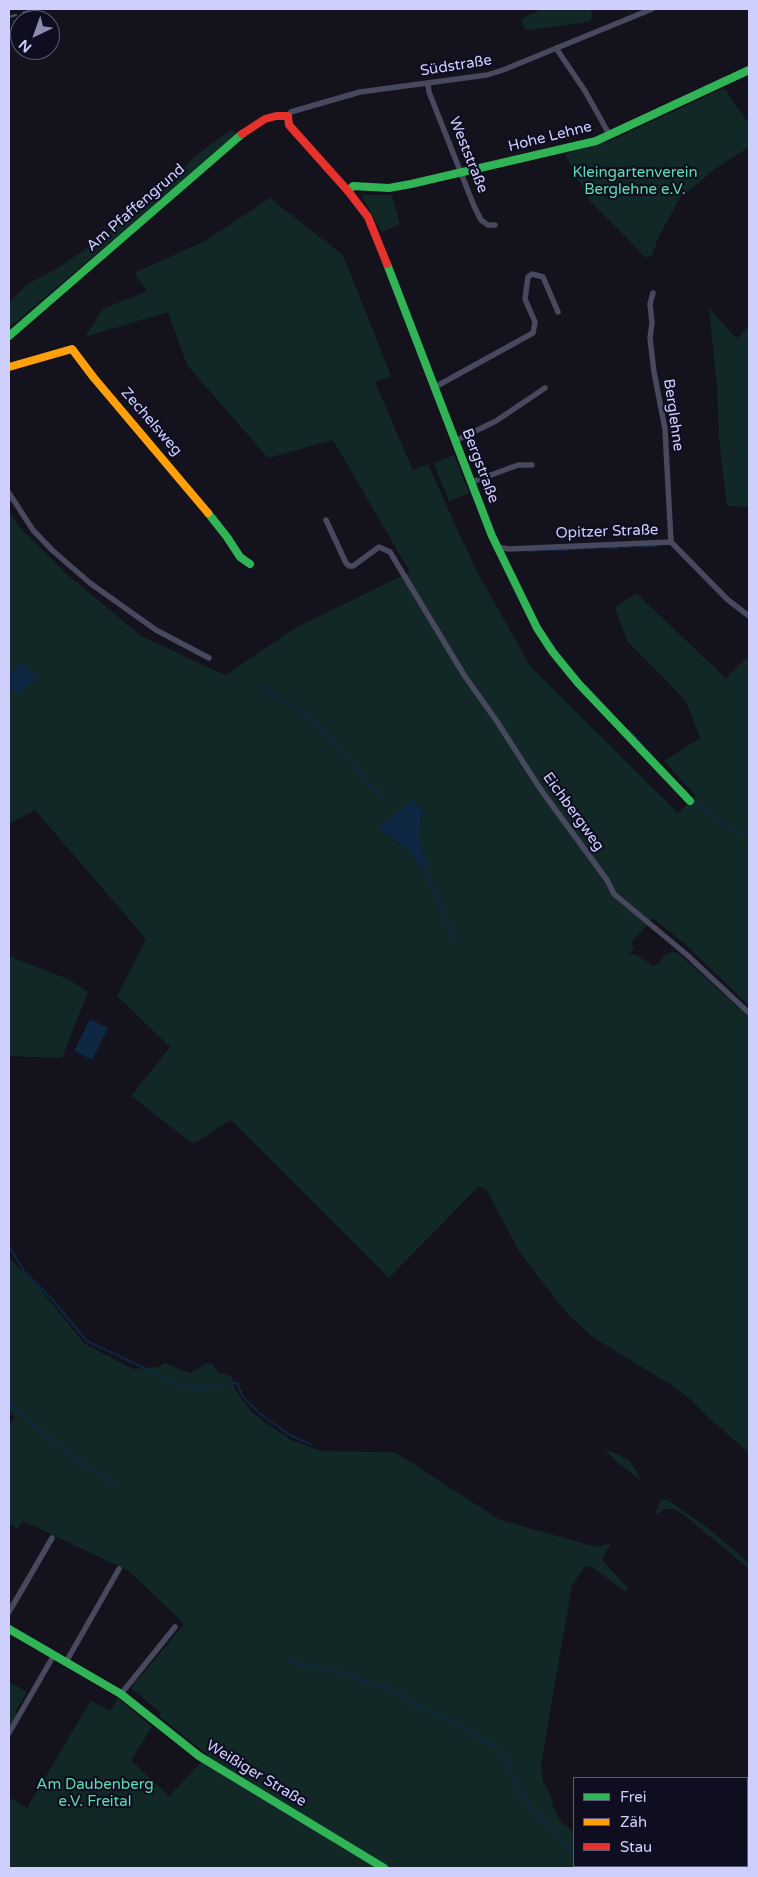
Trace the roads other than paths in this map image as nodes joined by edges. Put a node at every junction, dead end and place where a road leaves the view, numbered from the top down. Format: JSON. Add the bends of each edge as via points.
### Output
{"nodes":[{"id":1,"x":652,"y":9,"type":"edge"},
{"id":2,"x":556,"y":48,"type":"junction"},
{"id":3,"x":749,"y":70,"type":"edge"},
{"id":4,"x":428,"y":84,"type":"junction"},
{"id":5,"x":288,"y":116,"type":"junction"},
{"id":6,"x":609,"y":134,"type":"junction"},
{"id":7,"x":461,"y":171,"type":"junction"},
{"id":8,"x":348,"y":191,"type":"junction"},
{"id":9,"x":495,"y":225,"type":"dead end"},
{"id":10,"x":653,"y":293,"type":"dead end"},
{"id":11,"x":558,"y":312,"type":"dead end"},
{"id":12,"x":9,"y":336,"type":"edge"},
{"id":13,"x":9,"y":367,"type":"edge"},
{"id":14,"x":435,"y":387,"type":"junction"},
{"id":15,"x":545,"y":388,"type":"dead end"},
{"id":16,"x":455,"y":441,"type":"junction"},
{"id":17,"x":532,"y":465,"type":"dead end"},
{"id":18,"x":472,"y":482,"type":"junction"},
{"id":19,"x":9,"y":493,"type":"edge"},
{"id":20,"x":326,"y":520,"type":"dead end"},
{"id":21,"x":671,"y":542,"type":"junction"},
{"id":22,"x":497,"y":547,"type":"junction"},
{"id":23,"x":250,"y":564,"type":"dead end"},
{"id":24,"x":749,"y":616,"type":"edge"},
{"id":25,"x":209,"y":658,"type":"dead end"},
{"id":26,"x":690,"y":801,"type":"dead end"},
{"id":27,"x":749,"y":1013,"type":"edge"},
{"id":28,"x":52,"y":1538,"type":"dead end"},
{"id":29,"x":120,"y":1569,"type":"dead end"},
{"id":30,"x":9,"y":1612,"type":"edge"},
{"id":31,"x":175,"y":1627,"type":"dead end"},
{"id":32,"x":9,"y":1629,"type":"edge"},
{"id":33,"x":54,"y":1655,"type":"junction"},
{"id":34,"x":66,"y":1662,"type":"junction"},
{"id":35,"x":121,"y":1694,"type":"junction"},
{"id":36,"x":9,"y":1734,"type":"edge"},
{"id":37,"x":384,"y":1868,"type":"edge"}],
"edges":[{"from":1,"to":2,"type":"street","name":"Südstraße"},
{"from":2,"to":4,"type":"street","name":"Südstraße","via":[[487,75]]},
{"from":2,"to":6,"type":"street"},
{"from":3,"to":6,"type":"street","name":"Hohe Lehne"},
{"from":4,"to":5,"type":"street","name":"Südstraße","via":[[360,92],[291,112]]},
{"from":4,"to":7,"type":"street","name":"Weststraße"},
{"from":5,"to":8,"type":"street","name":"Bergstraße","via":[[289,125]]},
{"from":5,"to":12,"type":"street","name":"Am Pfaffengrund","via":[[265,119],[247,130]]},
{"from":6,"to":7,"type":"street","name":"Hohe Lehne","via":[[596,141]]},
{"from":7,"to":8,"type":"street","name":"Hohe Lehne","via":[[389,188],[353,186]]},
{"from":7,"to":9,"type":"street","name":"Weststraße","via":[[481,220]]},
{"from":8,"to":14,"type":"street","name":"Bergstraße","via":[[374,230]]},
{"from":10,"to":21,"type":"street","name":"Berglehne","via":[[650,338],[666,429]]},
{"from":11,"to":14,"type":"street","via":[[542,277],[532,274],[528,277],[525,299],[535,322],[533,333]]},
{"from":13,"to":23,"type":"street","name":"Zechelsweg","via":[[72,349],[220,527],[240,557]]},
{"from":14,"to":16,"type":"street","name":"Bergstraße"},
{"from":15,"to":16,"type":"street","via":[[496,421]]},
{"from":16,"to":18,"type":"street","name":"Bergstraße"},
{"from":17,"to":18,"type":"street","via":[[518,465]]},
{"from":18,"to":22,"type":"street","name":"Bergstraße"},
{"from":19,"to":25,"type":"street","via":[[38,536],[90,583],[156,630]]},
{"from":20,"to":27,"type":"street","name":"Eichbergweg","via":[[346,564],[353,566],[379,547],[390,552],[464,675],[614,894],[686,954]]},
{"from":21,"to":22,"type":"street","name":"Opitzer Straße"},
{"from":21,"to":24,"type":"street","name":"Opitzer Straße","via":[[728,600]]},
{"from":22,"to":26,"type":"street","name":"Bergstraße","via":[[520,596],[552,651],[606,714]]},
{"from":28,"to":30,"type":"street"},
{"from":29,"to":34,"type":"street"},
{"from":31,"to":35,"type":"street"},
{"from":32,"to":33,"type":"street","name":"Weißiger Straße"},
{"from":33,"to":34,"type":"street","name":"Weißiger Straße"},
{"from":33,"to":36,"type":"street"},
{"from":34,"to":35,"type":"street","name":"Weißiger Straße"},
{"from":35,"to":37,"type":"street","name":"Weißiger Straße","via":[[199,1756]]}]}
